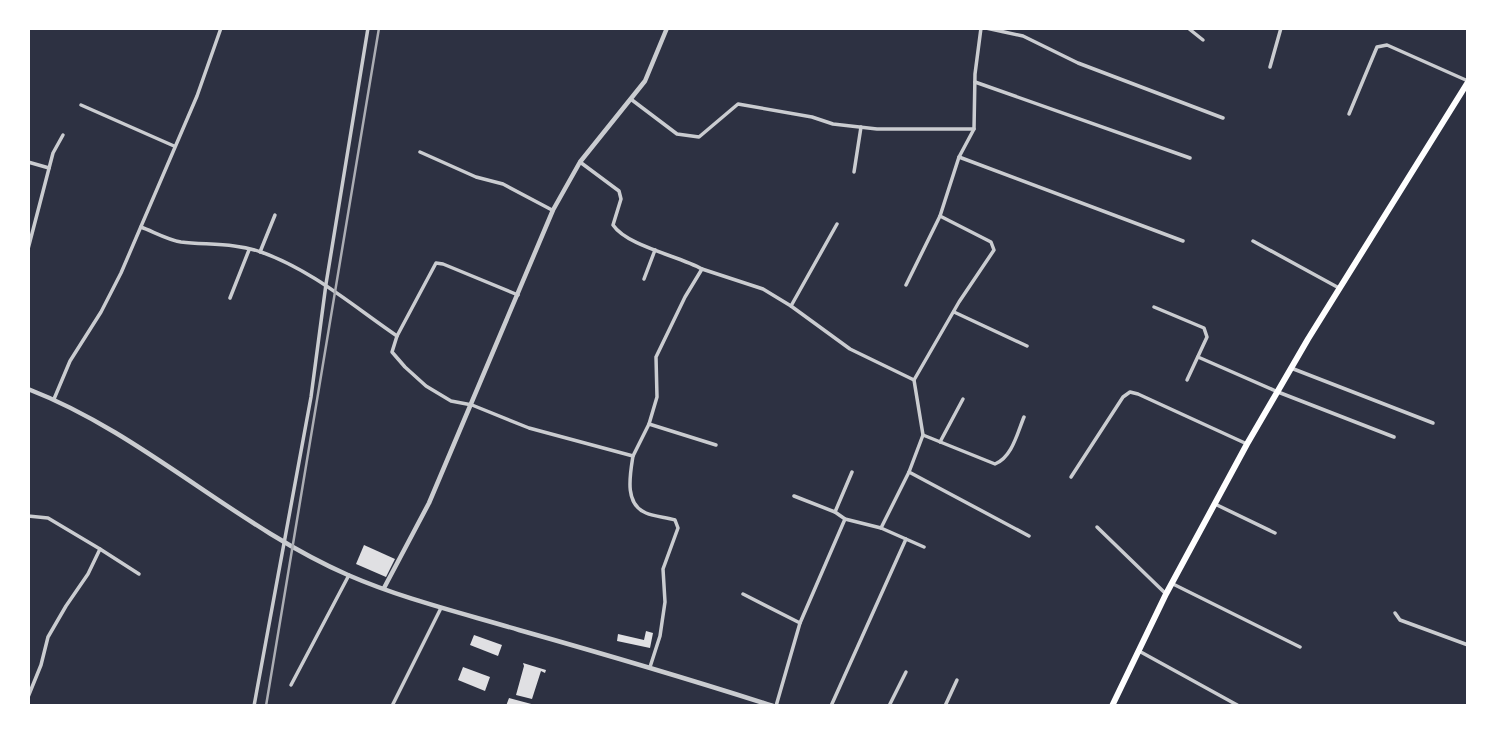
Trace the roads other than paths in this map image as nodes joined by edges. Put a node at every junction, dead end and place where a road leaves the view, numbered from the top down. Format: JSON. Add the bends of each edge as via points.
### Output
{"nodes":[{"id":1,"x":221,"y":28,"type":"edge"},
{"id":2,"x":368,"y":28,"type":"edge"},
{"id":3,"x":667,"y":28,"type":"edge"},
{"id":4,"x":984,"y":28,"type":"edge"},
{"id":5,"x":1188,"y":28,"type":"edge"},
{"id":6,"x":1281,"y":28,"type":"edge"},
{"id":7,"x":1203,"y":40,"type":"dead end"},
{"id":8,"x":1270,"y":67,"type":"dead end"},
{"id":9,"x":1468,"y":81,"type":"edge"},
{"id":10,"x":975,"y":82,"type":"junction"},
{"id":11,"x":632,"y":100,"type":"junction"},
{"id":12,"x":81,"y":105,"type":"dead end"},
{"id":13,"x":1349,"y":114,"type":"dead end"},
{"id":14,"x":1223,"y":118,"type":"dead end"},
{"id":15,"x":861,"y":127,"type":"junction"},
{"id":16,"x":974,"y":129,"type":"junction"},
{"id":17,"x":63,"y":135,"type":"dead end"},
{"id":18,"x":174,"y":146,"type":"junction"},
{"id":19,"x":420,"y":152,"type":"dead end"},
{"id":20,"x":960,"y":157,"type":"junction"},
{"id":21,"x":1190,"y":158,"type":"dead end"},
{"id":22,"x":28,"y":162,"type":"edge"},
{"id":23,"x":580,"y":162,"type":"junction"},
{"id":24,"x":50,"y":168,"type":"junction"},
{"id":25,"x":854,"y":172,"type":"dead end"},
{"id":26,"x":553,"y":210,"type":"junction"},
{"id":27,"x":275,"y":215,"type":"dead end"},
{"id":28,"x":940,"y":216,"type":"junction"},
{"id":29,"x":837,"y":224,"type":"dead end"},
{"id":30,"x":141,"y":227,"type":"junction"},
{"id":31,"x":1183,"y":241,"type":"dead end"},
{"id":32,"x":1253,"y":242,"type":"dead end"},
{"id":33,"x":28,"y":249,"type":"edge"},
{"id":34,"x":249,"y":250,"type":"junction"},
{"id":35,"x":655,"y":250,"type":"junction"},
{"id":36,"x":260,"y":252,"type":"junction"},
{"id":37,"x":702,"y":269,"type":"junction"},
{"id":38,"x":644,"y":279,"type":"dead end"},
{"id":39,"x":326,"y":284,"type":"junction"},
{"id":40,"x":906,"y":285,"type":"dead end"},
{"id":41,"x":1340,"y":289,"type":"junction"},
{"id":42,"x":518,"y":295,"type":"junction"},
{"id":43,"x":230,"y":298,"type":"dead end"},
{"id":44,"x":792,"y":306,"type":"junction"},
{"id":45,"x":1154,"y":307,"type":"dead end"},
{"id":46,"x":954,"y":312,"type":"junction"},
{"id":47,"x":397,"y":337,"type":"junction"},
{"id":48,"x":1027,"y":346,"type":"dead end"},
{"id":49,"x":1198,"y":357,"type":"junction"},
{"id":50,"x":1291,"y":368,"type":"junction"},
{"id":51,"x":914,"y":380,"type":"junction"},
{"id":52,"x":1186,"y":380,"type":"dead end"},
{"id":53,"x":28,"y":389,"type":"edge"},
{"id":54,"x":1278,"y":392,"type":"junction"},
{"id":55,"x":54,"y":399,"type":"junction"},
{"id":56,"x":963,"y":399,"type":"dead end"},
{"id":57,"x":472,"y":405,"type":"junction"},
{"id":58,"x":1024,"y":418,"type":"dead end"},
{"id":59,"x":1433,"y":423,"type":"dead end"},
{"id":60,"x":649,"y":424,"type":"junction"},
{"id":61,"x":923,"y":435,"type":"junction"},
{"id":62,"x":1394,"y":437,"type":"dead end"},
{"id":63,"x":940,"y":442,"type":"junction"},
{"id":64,"x":1247,"y":444,"type":"junction"},
{"id":65,"x":716,"y":445,"type":"dead end"},
{"id":66,"x":633,"y":456,"type":"junction"},
{"id":67,"x":852,"y":472,"type":"dead end"},
{"id":68,"x":909,"y":472,"type":"junction"},
{"id":69,"x":1072,"y":477,"type":"dead end"},
{"id":70,"x":794,"y":496,"type":"dead end"},
{"id":71,"x":1215,"y":504,"type":"junction"},
{"id":72,"x":835,"y":512,"type":"junction"},
{"id":73,"x":28,"y":516,"type":"edge"},
{"id":74,"x":845,"y":519,"type":"junction"},
{"id":75,"x":1097,"y":527,"type":"dead end"},
{"id":76,"x":881,"y":528,"type":"junction"},
{"id":77,"x":1275,"y":533,"type":"dead end"},
{"id":78,"x":1029,"y":536,"type":"dead end"},
{"id":79,"x":906,"y":539,"type":"junction"},
{"id":80,"x":283,"y":544,"type":"junction"},
{"id":81,"x":924,"y":547,"type":"dead end"},
{"id":82,"x":100,"y":549,"type":"junction"},
{"id":83,"x":139,"y":574,"type":"dead end"},
{"id":84,"x":349,"y":575,"type":"junction"},
{"id":85,"x":1173,"y":584,"type":"junction"},
{"id":86,"x":384,"y":588,"type":"junction"},
{"id":87,"x":743,"y":594,"type":"dead end"},
{"id":88,"x":1166,"y":594,"type":"junction"},
{"id":89,"x":441,"y":608,"type":"junction"},
{"id":90,"x":1395,"y":613,"type":"dead end"},
{"id":91,"x":800,"y":623,"type":"junction"},
{"id":92,"x":1468,"y":645,"type":"edge"},
{"id":93,"x":1300,"y":647,"type":"dead end"},
{"id":94,"x":1139,"y":651,"type":"junction"},
{"id":95,"x":650,"y":667,"type":"junction"},
{"id":96,"x":906,"y":672,"type":"dead end"},
{"id":97,"x":957,"y":680,"type":"dead end"},
{"id":98,"x":291,"y":685,"type":"dead end"},
{"id":99,"x":28,"y":697,"type":"edge"},
{"id":100,"x":254,"y":706,"type":"edge"},
{"id":101,"x":392,"y":706,"type":"edge"},
{"id":102,"x":775,"y":706,"type":"edge"},
{"id":103,"x":831,"y":706,"type":"edge"},
{"id":104,"x":889,"y":706,"type":"edge"},
{"id":105,"x":944,"y":706,"type":"edge"},
{"id":106,"x":1112,"y":706,"type":"edge"},
{"id":107,"x":1239,"y":706,"type":"edge"}],
"edges":[{"from":1,"to":18,"type":"street"},
{"from":2,"to":39,"type":"street"},
{"from":3,"to":11,"type":"street"},
{"from":4,"to":10,"type":"street"},
{"from":4,"to":14,"type":"street","via":[[1023,36]]},
{"from":5,"to":7,"type":"street"},
{"from":6,"to":8,"type":"street"},
{"from":9,"to":13,"type":"street","via":[[1382,45],[1377,47]]},
{"from":9,"to":41,"type":"main road"},
{"from":10,"to":16,"type":"street"},
{"from":10,"to":21,"type":"street"},
{"from":11,"to":15,"type":"street","via":[[677,134],[699,137],[738,104]]},
{"from":11,"to":23,"type":"street"},
{"from":12,"to":18,"type":"street"},
{"from":15,"to":16,"type":"street"},
{"from":15,"to":25,"type":"street"},
{"from":16,"to":20,"type":"street"},
{"from":17,"to":24,"type":"street"},
{"from":18,"to":30,"type":"street"},
{"from":19,"to":26,"type":"street","via":[[503,184]]},
{"from":20,"to":28,"type":"street"},
{"from":20,"to":31,"type":"street"},
{"from":22,"to":24,"type":"street"},
{"from":23,"to":26,"type":"street"},
{"from":23,"to":35,"type":"street","via":[[619,191],[613,225],[617,231]]},
{"from":24,"to":33,"type":"street"},
{"from":26,"to":42,"type":"street"},
{"from":27,"to":36,"type":"street"},
{"from":28,"to":40,"type":"street"},
{"from":28,"to":46,"type":"street","via":[[993,245]]},
{"from":29,"to":44,"type":"street"},
{"from":30,"to":34,"type":"street","via":[[177,241]]},
{"from":30,"to":55,"type":"street"},
{"from":32,"to":41,"type":"street"},
{"from":34,"to":36,"type":"street"},
{"from":34,"to":43,"type":"street"},
{"from":35,"to":37,"type":"street"},
{"from":35,"to":38,"type":"street"},
{"from":36,"to":39,"type":"street"},
{"from":37,"to":44,"type":"street","via":[[763,289]]},
{"from":37,"to":60,"type":"street","via":[[656,357],[657,397]]},
{"from":39,"to":47,"type":"street"},
{"from":39,"to":80,"type":"street","via":[[311,397]]},
{"from":41,"to":50,"type":"main road"},
{"from":42,"to":47,"type":"street","via":[[436,264]]},
{"from":42,"to":57,"type":"street"},
{"from":44,"to":51,"type":"street","via":[[850,349]]},
{"from":45,"to":49,"type":"street","via":[[1206,330]]},
{"from":46,"to":48,"type":"street"},
{"from":46,"to":51,"type":"street"},
{"from":47,"to":57,"type":"street","via":[[393,352],[405,367],[451,401]]},
{"from":49,"to":52,"type":"street"},
{"from":49,"to":54,"type":"street"},
{"from":50,"to":54,"type":"main road"},
{"from":50,"to":59,"type":"street"},
{"from":51,"to":61,"type":"street"},
{"from":53,"to":55,"type":"street"},
{"from":54,"to":62,"type":"street"},
{"from":54,"to":64,"type":"main road"},
{"from":55,"to":80,"type":"street","via":[[114,430]]},
{"from":56,"to":63,"type":"street"},
{"from":57,"to":66,"type":"street","via":[[529,428]]},
{"from":57,"to":86,"type":"street","via":[[429,503]]},
{"from":58,"to":63,"type":"street","via":[[1008,454],[995,464]]},
{"from":60,"to":65,"type":"street"},
{"from":60,"to":66,"type":"street"},
{"from":61,"to":63,"type":"street"},
{"from":61,"to":68,"type":"street"},
{"from":64,"to":69,"type":"street","via":[[1130,392]]},
{"from":64,"to":71,"type":"main road"},
{"from":66,"to":95,"type":"street","via":[[629,477],[637,508],[675,520],[678,528],[663,569],[665,602]]},
{"from":67,"to":72,"type":"street"},
{"from":68,"to":76,"type":"street"},
{"from":68,"to":78,"type":"street"},
{"from":70,"to":72,"type":"street"},
{"from":71,"to":77,"type":"street"},
{"from":71,"to":85,"type":"main road"},
{"from":72,"to":74,"type":"street"},
{"from":73,"to":82,"type":"street","via":[[48,518]]},
{"from":74,"to":76,"type":"street"},
{"from":74,"to":91,"type":"street"},
{"from":75,"to":88,"type":"street"},
{"from":76,"to":79,"type":"street"},
{"from":79,"to":81,"type":"street"},
{"from":79,"to":103,"type":"street"},
{"from":80,"to":84,"type":"street"},
{"from":80,"to":100,"type":"street"},
{"from":82,"to":83,"type":"street"},
{"from":82,"to":99,"type":"street","via":[[48,637]]},
{"from":84,"to":86,"type":"street"},
{"from":84,"to":98,"type":"street"},
{"from":85,"to":88,"type":"main road"},
{"from":85,"to":93,"type":"street"},
{"from":86,"to":89,"type":"street"},
{"from":87,"to":91,"type":"street"},
{"from":88,"to":94,"type":"main road"},
{"from":89,"to":95,"type":"street"},
{"from":89,"to":101,"type":"street"},
{"from":90,"to":92,"type":"street","via":[[1399,620]]},
{"from":91,"to":102,"type":"street"},
{"from":94,"to":106,"type":"main road"},
{"from":94,"to":107,"type":"street"},
{"from":95,"to":102,"type":"street"},
{"from":96,"to":104,"type":"street"},
{"from":97,"to":105,"type":"street"}]}
